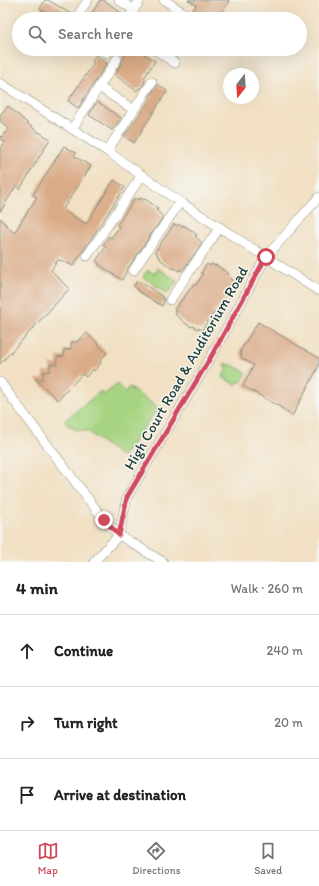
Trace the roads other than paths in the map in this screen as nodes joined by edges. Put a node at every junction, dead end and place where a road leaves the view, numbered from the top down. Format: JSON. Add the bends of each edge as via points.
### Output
{"nodes":[{"id":1,"x":88,"y":0,"type":"edge"},
{"id":2,"x":119,"y":0,"type":"edge"},
{"id":3,"x":140,"y":0,"type":"edge"},
{"id":4,"x":164,"y":0,"type":"edge"},
{"id":5,"x":134,"y":10,"type":"joint"},
{"id":6,"x":80,"y":12,"type":"edge"},
{"id":7,"x":182,"y":12,"type":"edge"},
{"id":8,"x":164,"y":56,"type":"edge"},
{"id":9,"x":118,"y":59,"type":"dead end"},
{"id":10,"x":175,"y":63,"type":"dead end"},
{"id":11,"x":152,"y":82,"type":"dead end"},
{"id":12,"x":0,"y":83,"type":"edge"},
{"id":13,"x":99,"y":87,"type":"junction"},
{"id":14,"x":134,"y":110,"type":"junction"},
{"id":15,"x":72,"y":129,"type":"junction"},
{"id":16,"x":108,"y":151,"type":"junction"},
{"id":17,"x":142,"y":175,"type":"junction"},
{"id":18,"x":319,"y":197,"type":"edge"},
{"id":19,"x":180,"y":202,"type":"junction"},
{"id":20,"x":220,"y":227,"type":"junction"},
{"id":21,"x":88,"y":256,"type":"dead end"},
{"id":22,"x":266,"y":257,"type":"junction"},
{"id":23,"x":133,"y":271,"type":"dead end"},
{"id":24,"x":319,"y":291,"type":"edge"},
{"id":25,"x":170,"y":300,"type":"dead end"},
{"id":26,"x":0,"y":382,"type":"edge"},
{"id":27,"x":119,"y":535,"type":"junction"},
{"id":28,"x":94,"y":562,"type":"edge"},
{"id":29,"x":163,"y":562,"type":"edge"}],
"edges":[{"from":1,"to":6,"type":"street"},
{"from":2,"to":5,"type":"street"},
{"from":3,"to":5,"type":"street"},
{"from":4,"to":7,"type":"street"},
{"from":8,"to":10,"type":"street"},
{"from":9,"to":13,"type":"street"},
{"from":11,"to":14,"type":"street"},
{"from":12,"to":15,"type":"street"},
{"from":13,"to":14,"type":"street"},
{"from":13,"to":15,"type":"street"},
{"from":14,"to":16,"type":"street"},
{"from":15,"to":16,"type":"street"},
{"from":16,"to":17,"type":"street"},
{"from":17,"to":19,"type":"street"},
{"from":17,"to":21,"type":"street"},
{"from":18,"to":22,"type":"street","name":"High Court Road & Auditorium Road"},
{"from":19,"to":20,"type":"street"},
{"from":19,"to":23,"type":"street"},
{"from":20,"to":22,"type":"street"},
{"from":20,"to":25,"type":"street"},
{"from":22,"to":24,"type":"street"},
{"from":22,"to":27,"type":"street","name":"High Court Road & Auditorium Road","via":[[212,355],[127,497]]},
{"from":26,"to":27,"type":"street","via":[[104,520]]},
{"from":27,"to":28,"type":"street"},
{"from":27,"to":29,"type":"street"}]}
